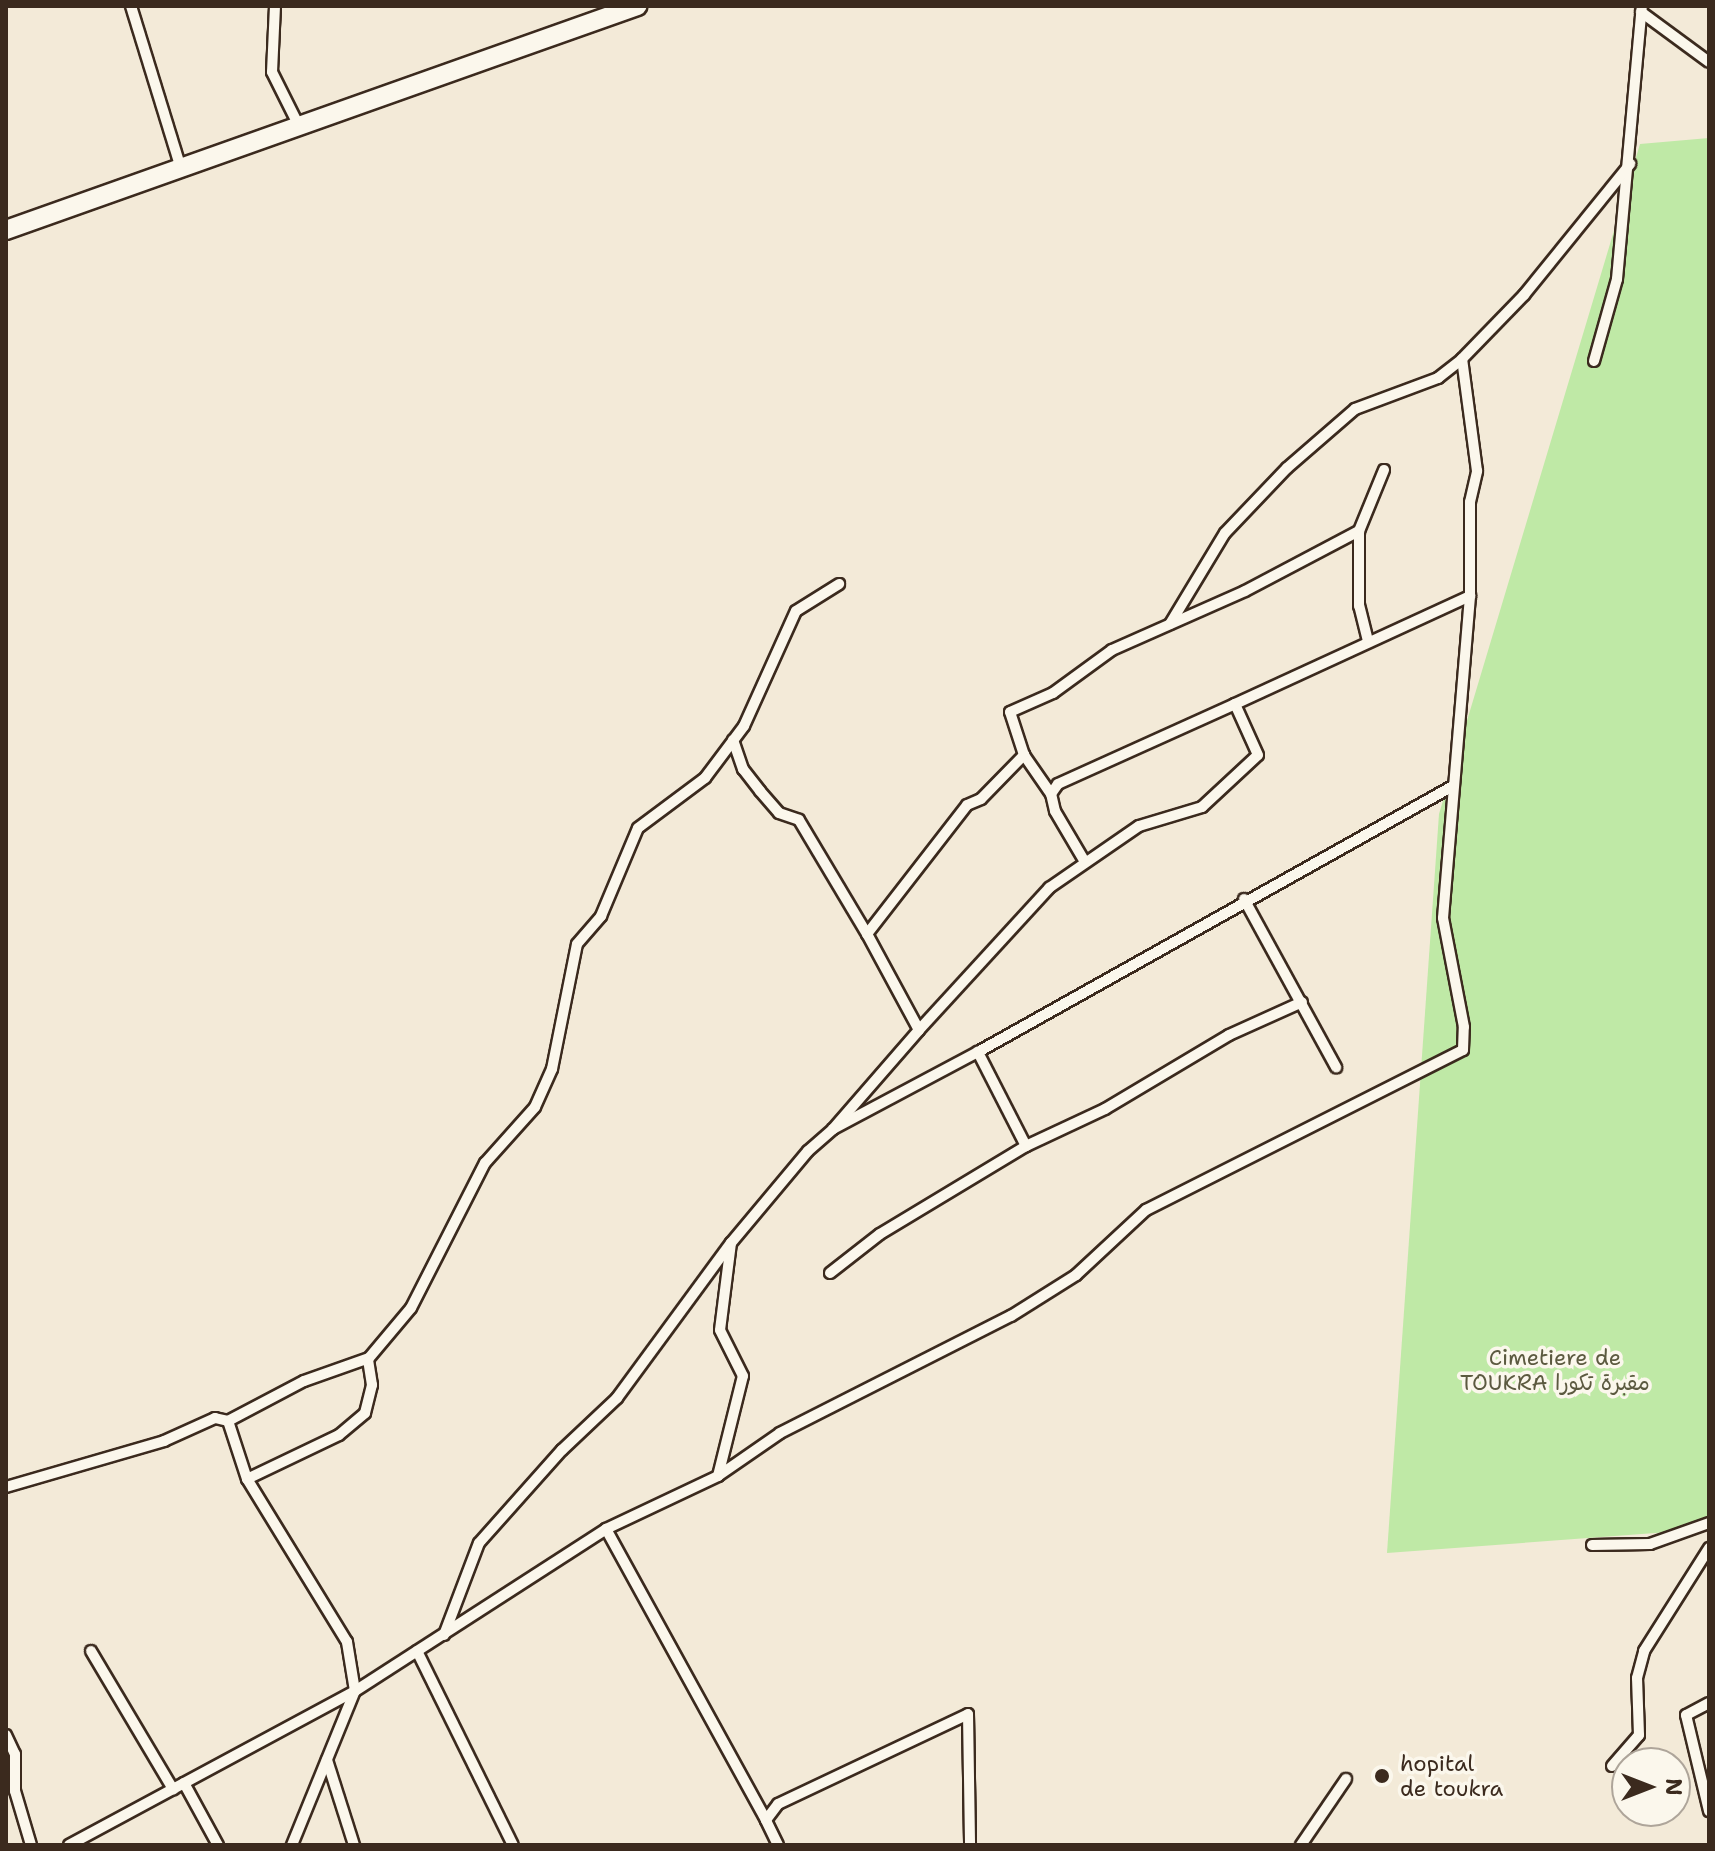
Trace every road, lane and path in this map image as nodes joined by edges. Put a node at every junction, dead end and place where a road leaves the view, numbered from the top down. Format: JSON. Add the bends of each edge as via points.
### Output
{"nodes":[{"id":1,"x":131,"y":6,"type":"edge"},
{"id":2,"x":275,"y":6,"type":"edge"},
{"id":3,"x":637,"y":6,"type":"edge"},
{"id":4,"x":1642,"y":9,"type":"edge"},
{"id":5,"x":1709,"y":62,"type":"edge"},
{"id":6,"x":299,"y":126,"type":"junction"},
{"id":7,"x":1630,"y":164,"type":"junction"},
{"id":8,"x":181,"y":169,"type":"junction"},
{"id":9,"x":6,"y":230,"type":"edge"},
{"id":10,"x":1462,"y":359,"type":"junction"},
{"id":11,"x":1594,"y":361,"type":"dead end"},
{"id":12,"x":1384,"y":470,"type":"dead end"},
{"id":13,"x":1359,"y":531,"type":"junction"},
{"id":14,"x":839,"y":584,"type":"dead end"},
{"id":15,"x":1470,"y":596,"type":"junction"},
{"id":16,"x":1170,"y":624,"type":"junction"},
{"id":17,"x":1368,"y":641,"type":"junction"},
{"id":18,"x":1235,"y":704,"type":"junction"},
{"id":19,"x":733,"y":740,"type":"junction"},
{"id":20,"x":1024,"y":755,"type":"junction"},
{"id":21,"x":1453,"y":786,"type":"junction"},
{"id":22,"x":1051,"y":794,"type":"junction"},
{"id":23,"x":1085,"y":862,"type":"junction"},
{"id":24,"x":1244,"y":899,"type":"junction"},
{"id":25,"x":867,"y":934,"type":"junction"},
{"id":26,"x":1302,"y":1002,"type":"junction"},
{"id":27,"x":919,"y":1030,"type":"junction"},
{"id":28,"x":978,"y":1052,"type":"junction"},
{"id":29,"x":1336,"y":1067,"type":"dead end"},
{"id":30,"x":833,"y":1129,"type":"junction"},
{"id":31,"x":1026,"y":1146,"type":"junction"},
{"id":32,"x":731,"y":1243,"type":"junction"},
{"id":33,"x":830,"y":1273,"type":"dead end"},
{"id":34,"x":368,"y":1359,"type":"dead end"},
{"id":35,"x":228,"y":1421,"type":"junction"},
{"id":36,"x":718,"y":1476,"type":"junction"},
{"id":37,"x":247,"y":1479,"type":"junction"},
{"id":38,"x":6,"y":1487,"type":"edge"},
{"id":39,"x":1709,"y":1523,"type":"edge"},
{"id":40,"x":606,"y":1529,"type":"junction"},
{"id":41,"x":1592,"y":1545,"type":"dead end"},
{"id":42,"x":1709,"y":1548,"type":"edge"},
{"id":43,"x":444,"y":1635,"type":"junction"},
{"id":44,"x":91,"y":1651,"type":"dead end"},
{"id":45,"x":417,"y":1651,"type":"junction"},
{"id":46,"x":355,"y":1691,"type":"junction"},
{"id":47,"x":1709,"y":1703,"type":"edge"},
{"id":48,"x":6,"y":1735,"type":"edge"},
{"id":49,"x":1629,"y":1747,"type":"edge"},
{"id":50,"x":327,"y":1760,"type":"junction"},
{"id":51,"x":1346,"y":1779,"type":"dead end"},
{"id":52,"x":184,"y":1783,"type":"junction"},
{"id":53,"x":173,"y":1789,"type":"junction"},
{"id":54,"x":1709,"y":1811,"type":"edge"},
{"id":55,"x":766,"y":1820,"type":"junction"},
{"id":56,"x":31,"y":1845,"type":"edge"},
{"id":57,"x":69,"y":1845,"type":"edge"},
{"id":58,"x":218,"y":1845,"type":"edge"},
{"id":59,"x":292,"y":1845,"type":"edge"},
{"id":60,"x":354,"y":1845,"type":"edge"},
{"id":61,"x":513,"y":1845,"type":"edge"},
{"id":62,"x":778,"y":1845,"type":"edge"},
{"id":63,"x":970,"y":1845,"type":"edge"},
{"id":64,"x":1301,"y":1845,"type":"edge"}],
"edges":[{"from":1,"to":8,"type":"street"},
{"from":2,"to":6,"type":"street","via":[[272,72]]},
{"from":3,"to":6,"type":"highway"},
{"from":4,"to":5,"type":"street"},
{"from":4,"to":7,"type":"street"},
{"from":6,"to":8,"type":"highway"},
{"from":7,"to":10,"type":"street","via":[[1524,295]]},
{"from":7,"to":11,"type":"street","via":[[1617,279]]},
{"from":8,"to":9,"type":"highway"},
{"from":10,"to":15,"type":"street","via":[[1477,471],[1470,502]]},
{"from":10,"to":16,"type":"street","via":[[1438,378],[1355,409],[1287,468],[1225,533]]},
{"from":12,"to":13,"type":"street"},
{"from":13,"to":16,"type":"street"},
{"from":13,"to":17,"type":"street","via":[[1359,606]]},
{"from":14,"to":19,"type":"street","via":[[796,611]]},
{"from":15,"to":17,"type":"street"},
{"from":15,"to":21,"type":"street"},
{"from":16,"to":20,"type":"street","via":[[1112,650],[1053,693],[1010,712]]},
{"from":17,"to":18,"type":"street"},
{"from":18,"to":22,"type":"street","via":[[1058,784]]},
{"from":18,"to":23,"type":"street","via":[[1258,755],[1202,807],[1139,826]]},
{"from":19,"to":25,"type":"street","via":[[743,769],[760,791],[779,813],[799,820]]},
{"from":19,"to":35,"type":"street","via":[[705,778],[638,828],[601,916],[577,944],[552,1069],[535,1107],[485,1163],[411,1308],[369,1358],[304,1381]]},
{"from":20,"to":22,"type":"street"},
{"from":20,"to":25,"type":"street","via":[[981,799],[967,805]]},
{"from":21,"to":24,"type":"street"},
{"from":21,"to":36,"type":"street","via":[[1443,918],[1464,1027],[1463,1050],[1146,1210],[1076,1275],[1011,1316],[780,1433]]},
{"from":22,"to":23,"type":"street"},
{"from":23,"to":27,"type":"street","via":[[1049,888]]},
{"from":24,"to":26,"type":"street"},
{"from":24,"to":28,"type":"street"},
{"from":25,"to":27,"type":"street"},
{"from":26,"to":29,"type":"street"},
{"from":26,"to":31,"type":"street","via":[[1229,1035],[1105,1109]]},
{"from":27,"to":30,"type":"street"},
{"from":28,"to":30,"type":"street"},
{"from":28,"to":31,"type":"street"},
{"from":30,"to":32,"type":"street"},
{"from":31,"to":33,"type":"street","via":[[880,1234]]},
{"from":32,"to":36,"type":"street","via":[[720,1330],[743,1376]]},
{"from":32,"to":43,"type":"street","via":[[617,1398],[479,1543]]},
{"from":34,"to":37,"type":"street","via":[[372,1385],[365,1413],[339,1435]]},
{"from":35,"to":37,"type":"street"},
{"from":35,"to":38,"type":"street","via":[[215,1418],[164,1441]]},
{"from":36,"to":40,"type":"street"},
{"from":37,"to":46,"type":"street","via":[[347,1642]]},
{"from":39,"to":41,"type":"street","via":[[1650,1544]]},
{"from":40,"to":43,"type":"street"},
{"from":40,"to":55,"type":"street"},
{"from":42,"to":49,"type":"street","via":[[1644,1651],[1637,1678],[1639,1735]]},
{"from":43,"to":45,"type":"street"},
{"from":44,"to":53,"type":"street"},
{"from":45,"to":46,"type":"street"},
{"from":45,"to":61,"type":"street"},
{"from":46,"to":50,"type":"street"},
{"from":46,"to":52,"type":"street"},
{"from":47,"to":54,"type":"street","via":[[1686,1715]]},
{"from":48,"to":56,"type":"street","via":[[15,1754],[15,1791]]},
{"from":50,"to":59,"type":"street"},
{"from":50,"to":60,"type":"street"},
{"from":51,"to":64,"type":"street"},
{"from":52,"to":53,"type":"street"},
{"from":52,"to":58,"type":"street"},
{"from":53,"to":57,"type":"street"},
{"from":55,"to":62,"type":"street"},
{"from":55,"to":63,"type":"street","via":[[778,1804],[968,1714]]}]}
